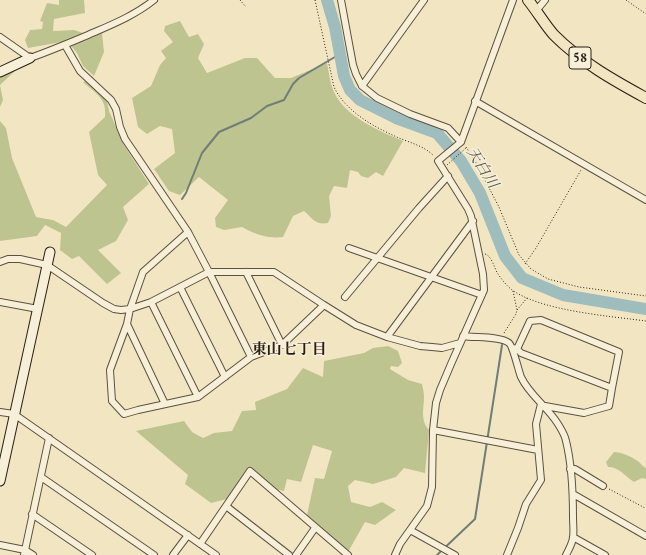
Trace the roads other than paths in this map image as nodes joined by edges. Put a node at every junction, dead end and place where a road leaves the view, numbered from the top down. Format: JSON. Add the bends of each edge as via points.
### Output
{"nodes":[{"id":1,"x":154,"y":0,"type":"edge"},
{"id":2,"x":341,"y":0,"type":"edge"},
{"id":3,"x":424,"y":0,"type":"edge"},
{"id":4,"x":513,"y":0,"type":"edge"},
{"id":5,"x":528,"y":0,"type":"edge"},
{"id":6,"x":545,"y":0,"type":"edge"},
{"id":7,"x":536,"y":11,"type":"junction"},
{"id":8,"x":0,"y":37,"type":"edge"},
{"id":9,"x":65,"y":45,"type":"junction"},
{"id":10,"x":30,"y":58,"type":"junction"},
{"id":11,"x":0,"y":72,"type":"edge"},
{"id":12,"x":362,"y":86,"type":"junction"},
{"id":13,"x":646,"y":98,"type":"edge"},
{"id":14,"x":475,"y":101,"type":"junction"},
{"id":15,"x":461,"y":142,"type":"junction"},
{"id":16,"x":448,"y":176,"type":"junction"},
{"id":17,"x":646,"y":200,"type":"edge"},
{"id":18,"x":472,"y":221,"type":"junction"},
{"id":19,"x":188,"y":232,"type":"junction"},
{"id":20,"x":349,"y":248,"type":"dead end"},
{"id":21,"x":50,"y":252,"type":"dead end"},
{"id":22,"x":376,"y":258,"type":"junction"},
{"id":23,"x":0,"y":262,"type":"edge"},
{"id":24,"x":47,"y":265,"type":"junction"},
{"id":25,"x":210,"y":272,"type":"junction"},
{"id":26,"x":246,"y":272,"type":"junction"},
{"id":27,"x":431,"y":277,"type":"junction"},
{"id":28,"x":180,"y":287,"type":"junction"},
{"id":29,"x":482,"y":295,"type":"junction"},
{"id":30,"x":345,"y":297,"type":"dead end"},
{"id":31,"x":1,"y":302,"type":"edge"},
{"id":32,"x":151,"y":302,"type":"junction"},
{"id":33,"x":324,"y":306,"type":"junction"},
{"id":34,"x":0,"y":309,"type":"edge"},
{"id":35,"x":38,"y":309,"type":"junction"},
{"id":36,"x":130,"y":309,"type":"junction"},
{"id":37,"x":127,"y":324,"type":"junction"},
{"id":38,"x":464,"y":336,"type":"junction"},
{"id":39,"x":387,"y":337,"type":"junction"},
{"id":40,"x":460,"y":343,"type":"junction"},
{"id":41,"x":282,"y":344,"type":"junction"},
{"id":42,"x":515,"y":348,"type":"junction"},
{"id":43,"x":251,"y":357,"type":"junction"},
{"id":44,"x":225,"y":377,"type":"junction"},
{"id":45,"x":612,"y":388,"type":"junction"},
{"id":46,"x":198,"y":397,"type":"junction"},
{"id":47,"x":165,"y":404,"type":"junction"},
{"id":48,"x":543,"y":405,"type":"junction"},
{"id":49,"x":0,"y":412,"type":"edge"},
{"id":50,"x":14,"y":414,"type":"junction"},
{"id":51,"x":433,"y":430,"type":"junction"},
{"id":52,"x":49,"y":438,"type":"junction"},
{"id":53,"x":538,"y":450,"type":"junction"},
{"id":54,"x":570,"y":469,"type":"junction"},
{"id":55,"x":41,"y":477,"type":"junction"},
{"id":56,"x":0,"y":481,"type":"edge"},
{"id":57,"x":603,"y":486,"type":"road end"},
{"id":58,"x":573,"y":494,"type":"junction"},
{"id":59,"x":226,"y":506,"type":"junction"},
{"id":60,"x":32,"y":514,"type":"junction"},
{"id":61,"x":315,"y":528,"type":"junction"},
{"id":62,"x":410,"y":530,"type":"junction"},
{"id":63,"x":188,"y":534,"type":"junction"},
{"id":64,"x":646,"y":536,"type":"edge"},
{"id":65,"x":573,"y":537,"type":"junction"},
{"id":66,"x":200,"y":544,"type":"junction"},
{"id":67,"x":0,"y":545,"type":"edge"},
{"id":68,"x":25,"y":552,"type":"edge"},
{"id":69,"x":33,"y":555,"type":"edge"},
{"id":70,"x":92,"y":555,"type":"edge"},
{"id":71,"x":154,"y":555,"type":"edge"},
{"id":72,"x":173,"y":555,"type":"edge"},
{"id":73,"x":216,"y":555,"type":"edge"},
{"id":74,"x":288,"y":555,"type":"edge"},
{"id":75,"x":296,"y":555,"type":"edge"},
{"id":76,"x":348,"y":555,"type":"edge"},
{"id":77,"x":395,"y":555,"type":"edge"},
{"id":78,"x":455,"y":555,"type":"edge"},
{"id":79,"x":507,"y":555,"type":"edge"},
{"id":80,"x":566,"y":555,"type":"edge"},
{"id":81,"x":605,"y":555,"type":"edge"}],
"edges":[{"from":1,"to":9,"type":"street","via":[[126,19]]},
{"from":2,"to":12,"type":"street","via":[[353,65]]},
{"from":3,"to":12,"type":"street"},
{"from":4,"to":14,"type":"street"},
{"from":5,"to":7,"type":"main road","number":"58"},
{"from":6,"to":7,"type":"street"},
{"from":7,"to":13,"type":"main road","number":"58","via":[[553,34],[575,54],[597,70]]},
{"from":8,"to":10,"type":"street"},
{"from":9,"to":10,"type":"street"},
{"from":9,"to":19,"type":"street","via":[[80,71],[111,100],[125,139]]},
{"from":10,"to":11,"type":"street"},
{"from":12,"to":15,"type":"street","via":[[377,98],[395,107],[448,128]]},
{"from":14,"to":15,"type":"street"},
{"from":14,"to":17,"type":"street"},
{"from":15,"to":16,"type":"street","via":[[438,161]]},
{"from":16,"to":18,"type":"street","via":[[468,209]]},
{"from":16,"to":22,"type":"street"},
{"from":18,"to":27,"type":"street"},
{"from":18,"to":29,"type":"street","via":[[483,274]]},
{"from":19,"to":25,"type":"street"},
{"from":19,"to":36,"type":"street","via":[[143,272]]},
{"from":20,"to":22,"type":"street"},
{"from":21,"to":24,"type":"street"},
{"from":22,"to":27,"type":"street"},
{"from":22,"to":30,"type":"street"},
{"from":23,"to":24,"type":"street","via":[[20,259]]},
{"from":24,"to":35,"type":"street"},
{"from":24,"to":36,"type":"street","via":[[114,309]]},
{"from":25,"to":26,"type":"street"},
{"from":25,"to":28,"type":"street"},
{"from":25,"to":43,"type":"street"},
{"from":26,"to":33,"type":"street","via":[[274,272]]},
{"from":26,"to":41,"type":"street"},
{"from":27,"to":29,"type":"street"},
{"from":27,"to":39,"type":"street"},
{"from":28,"to":32,"type":"street"},
{"from":28,"to":44,"type":"street"},
{"from":29,"to":38,"type":"street"},
{"from":31,"to":34,"type":"street"},
{"from":31,"to":35,"type":"street"},
{"from":32,"to":36,"type":"street"},
{"from":32,"to":46,"type":"street"},
{"from":33,"to":39,"type":"street","via":[[356,325]]},
{"from":33,"to":41,"type":"street"},
{"from":35,"to":50,"type":"street"},
{"from":36,"to":37,"type":"street"},
{"from":37,"to":47,"type":"street"},
{"from":37,"to":47,"type":"street","via":[[110,370],[112,401],[124,414]]},
{"from":38,"to":40,"type":"street"},
{"from":38,"to":42,"type":"street","via":[[499,340]]},
{"from":39,"to":40,"type":"street","via":[[420,346],[442,348]]},
{"from":40,"to":51,"type":"street","via":[[440,390]]},
{"from":41,"to":43,"type":"street"},
{"from":42,"to":45,"type":"street","via":[[521,353]]},
{"from":42,"to":45,"type":"street","via":[[530,321],[541,320],[619,352]]},
{"from":42,"to":48,"type":"street","via":[[514,356],[521,377]]},
{"from":43,"to":44,"type":"street"},
{"from":44,"to":46,"type":"street"},
{"from":45,"to":48,"type":"street","via":[[609,406],[584,414]]},
{"from":46,"to":47,"type":"street"},
{"from":48,"to":53,"type":"street","via":[[536,424]]},
{"from":48,"to":54,"type":"street","via":[[550,412],[566,440]]},
{"from":49,"to":50,"type":"street"},
{"from":50,"to":52,"type":"street"},
{"from":50,"to":56,"type":"street"},
{"from":51,"to":53,"type":"street"},
{"from":51,"to":62,"type":"street","via":[[432,487],[427,506]]},
{"from":52,"to":55,"type":"street"},
{"from":52,"to":63,"type":"street"},
{"from":53,"to":79,"type":"street","via":[[540,484],[526,504]]},
{"from":54,"to":57,"type":"street","via":[[575,469]]},
{"from":54,"to":58,"type":"street"},
{"from":55,"to":60,"type":"street"},
{"from":55,"to":71,"type":"street"},
{"from":58,"to":64,"type":"street"},
{"from":58,"to":65,"type":"street"},
{"from":59,"to":61,"type":"street","via":[[250,471]]},
{"from":59,"to":66,"type":"street"},
{"from":59,"to":74,"type":"street"},
{"from":60,"to":68,"type":"street"},
{"from":60,"to":70,"type":"street"},
{"from":61,"to":75,"type":"street"},
{"from":61,"to":76,"type":"street"},
{"from":62,"to":77,"type":"street"},
{"from":62,"to":78,"type":"street"},
{"from":63,"to":66,"type":"street"},
{"from":63,"to":72,"type":"street"},
{"from":65,"to":80,"type":"street"},
{"from":65,"to":81,"type":"street"},
{"from":66,"to":73,"type":"street"},
{"from":67,"to":68,"type":"street"},
{"from":68,"to":69,"type":"street"}]}
